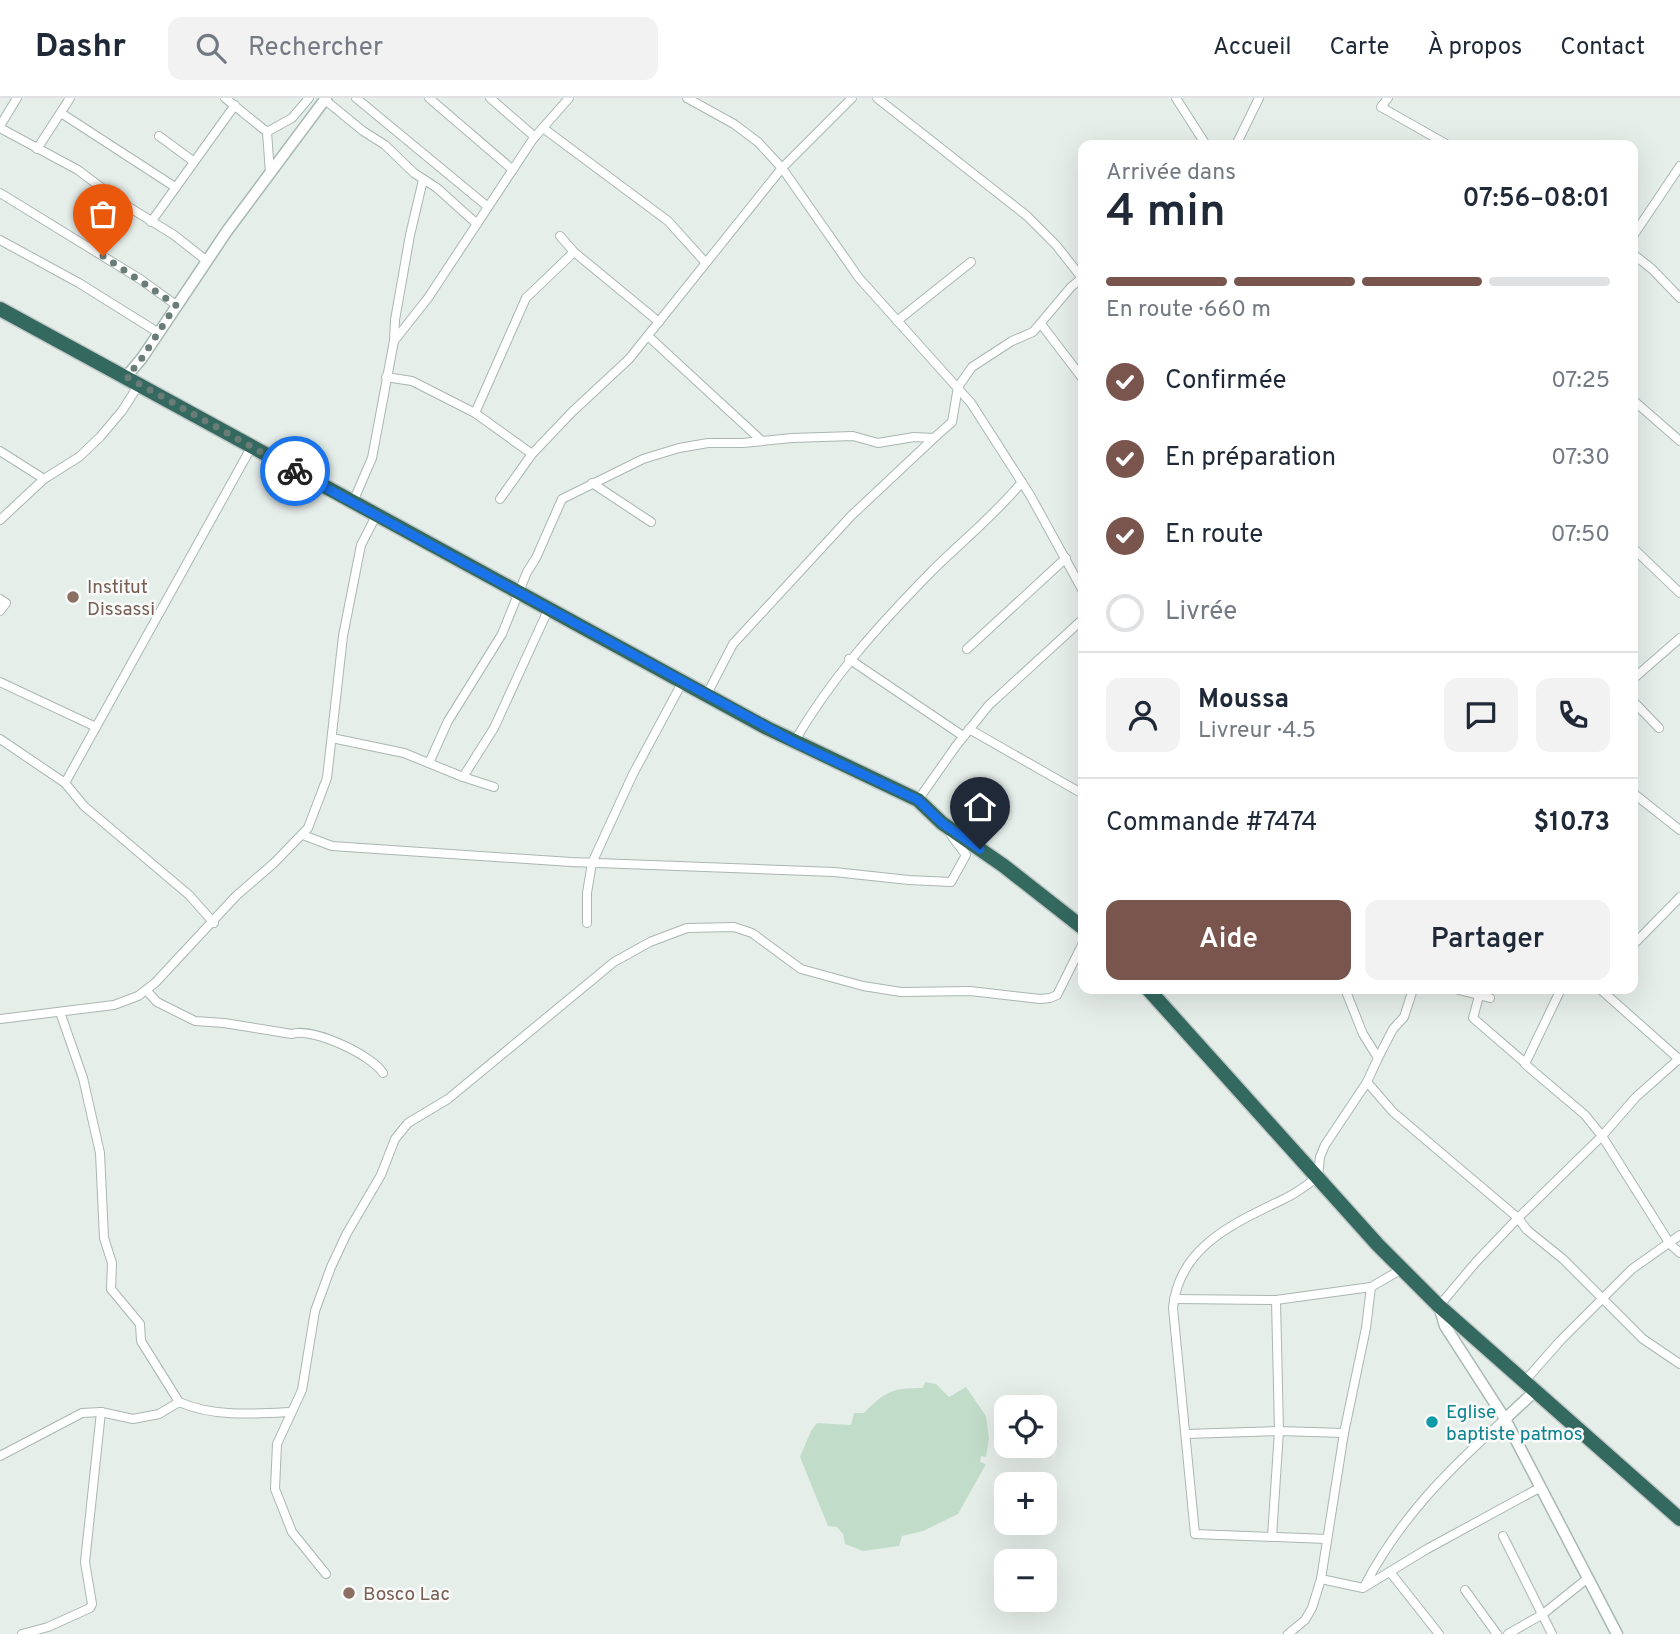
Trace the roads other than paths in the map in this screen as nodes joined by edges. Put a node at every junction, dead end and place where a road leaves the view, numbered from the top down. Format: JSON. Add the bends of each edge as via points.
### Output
{"nodes":[{"id":1,"x":17,"y":98,"type":"edge"},
{"id":2,"x":70,"y":98,"type":"edge"},
{"id":3,"x":225,"y":98,"type":"edge"},
{"id":4,"x":309,"y":98,"type":"edge"},
{"id":5,"x":356,"y":98,"type":"edge"},
{"id":6,"x":429,"y":98,"type":"edge"},
{"id":7,"x":490,"y":98,"type":"edge"},
{"id":8,"x":557,"y":98,"type":"edge"},
{"id":9,"x":687,"y":98,"type":"edge"},
{"id":10,"x":852,"y":98,"type":"edge"},
{"id":11,"x":877,"y":98,"type":"edge"},
{"id":12,"x":1176,"y":98,"type":"edge"},
{"id":13,"x":1259,"y":98,"type":"edge"},
{"id":14,"x":1388,"y":98,"type":"edge"},
{"id":15,"x":325,"y":99,"type":"edge"},
{"id":16,"x":566,"y":101,"type":"edge"},
{"id":17,"x":235,"y":105,"type":"junction"},
{"id":18,"x":61,"y":113,"type":"junction"},
{"id":19,"x":0,"y":127,"type":"edge"},
{"id":20,"x":543,"y":128,"type":"junction"},
{"id":21,"x":267,"y":132,"type":"junction"},
{"id":22,"x":159,"y":136,"type":"dead end"},
{"id":23,"x":535,"y":137,"type":"junction"},
{"id":24,"x":1203,"y":140,"type":"edge"},
{"id":25,"x":1238,"y":140,"type":"edge"},
{"id":26,"x":1439,"y":140,"type":"edge"},
{"id":27,"x":37,"y":149,"type":"junction"},
{"id":28,"x":193,"y":161,"type":"junction"},
{"id":29,"x":1680,"y":166,"type":"edge"},
{"id":30,"x":782,"y":168,"type":"junction"},
{"id":31,"x":513,"y":170,"type":"junction"},
{"id":32,"x":270,"y":173,"type":"junction"},
{"id":33,"x":423,"y":180,"type":"junction"},
{"id":34,"x":175,"y":187,"type":"junction"},
{"id":35,"x":0,"y":193,"type":"edge"},
{"id":36,"x":488,"y":207,"type":"junction"},
{"id":37,"x":151,"y":222,"type":"junction"},
{"id":38,"x":477,"y":224,"type":"junction"},
{"id":39,"x":1638,"y":229,"type":"edge"},
{"id":40,"x":560,"y":236,"type":"dead end"},
{"id":41,"x":0,"y":240,"type":"edge"},
{"id":42,"x":574,"y":252,"type":"junction"},
{"id":43,"x":1638,"y":258,"type":"edge"},
{"id":44,"x":207,"y":261,"type":"junction"},
{"id":45,"x":705,"y":262,"type":"junction"},
{"id":46,"x":971,"y":262,"type":"dead end"},
{"id":47,"x":1078,"y":272,"type":"edge"},
{"id":48,"x":1078,"y":282,"type":"edge"},
{"id":49,"x":1680,"y":298,"type":"edge"},
{"id":50,"x":176,"y":305,"type":"junction"},
{"id":51,"x":0,"y":309,"type":"edge"},
{"id":52,"x":897,"y":321,"type":"junction"},
{"id":53,"x":659,"y":322,"type":"junction"},
{"id":54,"x":1041,"y":324,"type":"junction"},
{"id":55,"x":159,"y":333,"type":"junction"},
{"id":56,"x":648,"y":336,"type":"junction"},
{"id":57,"x":394,"y":341,"type":"junction"},
{"id":58,"x":1078,"y":372,"type":"edge"},
{"id":59,"x":386,"y":377,"type":"junction"},
{"id":60,"x":132,"y":381,"type":"junction"},
{"id":61,"x":958,"y":387,"type":"junction"},
{"id":62,"x":1638,"y":404,"type":"edge"},
{"id":63,"x":475,"y":413,"type":"junction"},
{"id":64,"x":934,"y":438,"type":"junction"},
{"id":65,"x":762,"y":441,"type":"junction"},
{"id":66,"x":1680,"y":441,"type":"edge"},
{"id":67,"x":252,"y":446,"type":"junction"},
{"id":68,"x":0,"y":451,"type":"edge"},
{"id":69,"x":532,"y":454,"type":"junction"},
{"id":70,"x":44,"y":479,"type":"junction"},
{"id":71,"x":1022,"y":482,"type":"junction"},
{"id":72,"x":592,"y":483,"type":"junction"},
{"id":73,"x":500,"y":499,"type":"dead end"},
{"id":74,"x":353,"y":502,"type":"junction"},
{"id":75,"x":376,"y":516,"type":"junction"},
{"id":76,"x":0,"y":520,"type":"edge"},
{"id":77,"x":651,"y":522,"type":"dead end"},
{"id":78,"x":1638,"y":553,"type":"edge"},
{"id":79,"x":1066,"y":558,"type":"junction"},
{"id":80,"x":1078,"y":581,"type":"edge"},
{"id":81,"x":519,"y":592,"type":"junction"},
{"id":82,"x":1680,"y":593,"type":"edge"},
{"id":83,"x":0,"y":599,"type":"edge"},
{"id":84,"x":549,"y":608,"type":"junction"},
{"id":85,"x":0,"y":611,"type":"edge"},
{"id":86,"x":1078,"y":624,"type":"edge"},
{"id":87,"x":1680,"y":638,"type":"edge"},
{"id":88,"x":967,"y":649,"type":"dead end"},
{"id":89,"x":849,"y":659,"type":"junction"},
{"id":90,"x":1638,"y":675,"type":"edge"},
{"id":91,"x":683,"y":681,"type":"junction"},
{"id":92,"x":0,"y":682,"type":"edge"},
{"id":93,"x":707,"y":694,"type":"junction"},
{"id":94,"x":1638,"y":706,"type":"edge"},
{"id":95,"x":96,"y":727,"type":"junction"},
{"id":96,"x":1659,"y":728,"type":"dead end"},
{"id":97,"x":966,"y":733,"type":"junction"},
{"id":98,"x":332,"y":738,"type":"junction"},
{"id":99,"x":0,"y":739,"type":"edge"},
{"id":100,"x":794,"y":742,"type":"junction"},
{"id":101,"x":429,"y":763,"type":"junction"},
{"id":102,"x":463,"y":777,"type":"junction"},
{"id":103,"x":65,"y":783,"type":"junction"},
{"id":104,"x":494,"y":787,"type":"dead end"},
{"id":105,"x":1078,"y":790,"type":"edge"},
{"id":106,"x":1638,"y":797,"type":"edge"},
{"id":107,"x":918,"y":800,"type":"junction"},
{"id":108,"x":942,"y":823,"type":"junction"},
{"id":109,"x":1680,"y":830,"type":"edge"},
{"id":110,"x":303,"y":835,"type":"junction"},
{"id":111,"x":592,"y":863,"type":"junction"},
{"id":112,"x":1680,"y":897,"type":"edge"},
{"id":113,"x":214,"y":923,"type":"junction"},
{"id":114,"x":587,"y":923,"type":"dead end"},
{"id":115,"x":1078,"y":924,"type":"edge"},
{"id":116,"x":1638,"y":939,"type":"edge"},
{"id":117,"x":1078,"y":953,"type":"edge"},
{"id":118,"x":146,"y":990,"type":"junction"},
{"id":119,"x":1153,"y":994,"type":"edge"},
{"id":120,"x":1347,"y":994,"type":"edge"},
{"id":121,"x":1411,"y":994,"type":"edge"},
{"id":122,"x":1472,"y":994,"type":"edge"},
{"id":123,"x":1559,"y":994,"type":"edge"},
{"id":124,"x":1606,"y":994,"type":"edge"},
{"id":125,"x":1479,"y":996,"type":"junction"},
{"id":126,"x":1490,"y":999,"type":"dead end"},
{"id":127,"x":60,"y":1013,"type":"junction"},
{"id":128,"x":0,"y":1019,"type":"edge"},
{"id":129,"x":1378,"y":1058,"type":"junction"},
{"id":130,"x":1680,"y":1059,"type":"edge"},
{"id":131,"x":1524,"y":1062,"type":"junction"},
{"id":132,"x":383,"y":1073,"type":"dead end"},
{"id":133,"x":1367,"y":1082,"type":"junction"},
{"id":134,"x":1602,"y":1136,"type":"junction"},
{"id":135,"x":1318,"y":1177,"type":"junction"},
{"id":136,"x":1518,"y":1218,"type":"junction"},
{"id":137,"x":1680,"y":1235,"type":"edge"},
{"id":138,"x":1670,"y":1244,"type":"junction"},
{"id":139,"x":1680,"y":1253,"type":"edge"},
{"id":140,"x":1402,"y":1269,"type":"junction"},
{"id":141,"x":1371,"y":1287,"type":"junction"},
{"id":142,"x":1174,"y":1298,"type":"junction"},
{"id":143,"x":1602,"y":1299,"type":"junction"},
{"id":144,"x":1276,"y":1300,"type":"junction"},
{"id":145,"x":1439,"y":1307,"type":"junction"},
{"id":146,"x":1680,"y":1364,"type":"edge"},
{"id":147,"x":1528,"y":1387,"type":"junction"},
{"id":148,"x":179,"y":1402,"type":"junction"},
{"id":149,"x":101,"y":1412,"type":"junction"},
{"id":150,"x":290,"y":1412,"type":"junction"},
{"id":151,"x":1504,"y":1419,"type":"junction"},
{"id":152,"x":1279,"y":1431,"type":"junction"},
{"id":153,"x":1344,"y":1433,"type":"junction"},
{"id":154,"x":1186,"y":1434,"type":"junction"},
{"id":155,"x":0,"y":1456,"type":"edge"},
{"id":156,"x":1541,"y":1487,"type":"junction"},
{"id":157,"x":1680,"y":1519,"type":"edge"},
{"id":158,"x":1503,"y":1536,"type":"dead end"},
{"id":159,"x":1272,"y":1537,"type":"junction"},
{"id":160,"x":1327,"y":1539,"type":"junction"},
{"id":161,"x":1390,"y":1572,"type":"junction"},
{"id":162,"x":326,"y":1574,"type":"dead end"},
{"id":163,"x":1588,"y":1578,"type":"junction"},
{"id":164,"x":1321,"y":1580,"type":"junction"},
{"id":165,"x":1363,"y":1588,"type":"junction"},
{"id":166,"x":1465,"y":1590,"type":"dead end"},
{"id":167,"x":1543,"y":1614,"type":"junction"},
{"id":168,"x":22,"y":1634,"type":"edge"},
{"id":169,"x":1287,"y":1634,"type":"edge"},
{"id":170,"x":1439,"y":1634,"type":"edge"},
{"id":171,"x":1497,"y":1634,"type":"edge"},
{"id":172,"x":1508,"y":1634,"type":"edge"},
{"id":173,"x":1552,"y":1634,"type":"edge"},
{"id":174,"x":1616,"y":1634,"type":"edge"}],
"edges":[{"from":1,"to":19,"type":"street"},
{"from":2,"to":18,"type":"street"},
{"from":3,"to":17,"type":"street"},
{"from":4,"to":21,"type":"street","via":[[292,118]]},
{"from":5,"to":36,"type":"street"},
{"from":6,"to":31,"type":"street"},
{"from":7,"to":23,"type":"street"},
{"from":8,"to":16,"type":"street"},
{"from":9,"to":30,"type":"street","via":[[748,134]]},
{"from":10,"to":30,"type":"street"},
{"from":11,"to":47,"type":"street","via":[[1027,216]]},
{"from":12,"to":24,"type":"street"},
{"from":13,"to":25,"type":"street"},
{"from":14,"to":26,"type":"street","via":[[1381,107]]},
{"from":15,"to":32,"type":"street"},
{"from":15,"to":33,"type":"street"},
{"from":16,"to":20,"type":"street"},
{"from":17,"to":21,"type":"street"},
{"from":17,"to":28,"type":"street"},
{"from":18,"to":27,"type":"street"},
{"from":18,"to":34,"type":"street"},
{"from":19,"to":27,"type":"street"},
{"from":20,"to":23,"type":"street"},
{"from":20,"to":45,"type":"street","via":[[668,221]]},
{"from":21,"to":32,"type":"street"},
{"from":22,"to":28,"type":"street"},
{"from":23,"to":31,"type":"street"},
{"from":27,"to":37,"type":"street","via":[[78,170]]},
{"from":28,"to":34,"type":"street"},
{"from":29,"to":39,"type":"street"},
{"from":30,"to":45,"type":"street"},
{"from":30,"to":52,"type":"street","via":[[841,255]]},
{"from":31,"to":36,"type":"street"},
{"from":32,"to":44,"type":"street"},
{"from":33,"to":38,"type":"street"},
{"from":33,"to":57,"type":"street"},
{"from":34,"to":37,"type":"street"},
{"from":35,"to":50,"type":"street"},
{"from":36,"to":38,"type":"street"},
{"from":37,"to":44,"type":"street"},
{"from":38,"to":57,"type":"street"},
{"from":40,"to":42,"type":"street"},
{"from":41,"to":55,"type":"street"},
{"from":42,"to":53,"type":"street"},
{"from":42,"to":63,"type":"street","via":[[526,298]]},
{"from":43,"to":49,"type":"street"},
{"from":44,"to":50,"type":"street"},
{"from":45,"to":53,"type":"street"},
{"from":46,"to":52,"type":"street"},
{"from":48,"to":54,"type":"street"},
{"from":50,"to":55,"type":"street"},
{"from":51,"to":60,"type":"highway"},
{"from":52,"to":61,"type":"street"},
{"from":53,"to":56,"type":"street"},
{"from":54,"to":58,"type":"street"},
{"from":54,"to":61,"type":"street","via":[[972,367]]},
{"from":55,"to":60,"type":"street"},
{"from":56,"to":65,"type":"street"},
{"from":56,"to":69,"type":"street"},
{"from":57,"to":59,"type":"street"},
{"from":59,"to":63,"type":"street","via":[[412,381]]},
{"from":59,"to":74,"type":"street","via":[[372,457]]},
{"from":60,"to":67,"type":"highway"},
{"from":60,"to":70,"type":"street","via":[[122,411],[100,437]]},
{"from":61,"to":64,"type":"street","via":[[952,422]]},
{"from":61,"to":71,"type":"street"},
{"from":62,"to":66,"type":"street"},
{"from":63,"to":69,"type":"street"},
{"from":64,"to":65,"type":"street","via":[[914,436],[878,443],[853,436]]},
{"from":64,"to":93,"type":"street","via":[[851,516],[733,644]]},
{"from":65,"to":72,"type":"street","via":[[679,448]]},
{"from":67,"to":74,"type":"highway"},
{"from":67,"to":95,"type":"street"},
{"from":68,"to":70,"type":"street"},
{"from":69,"to":73,"type":"street"},
{"from":70,"to":76,"type":"street"},
{"from":71,"to":79,"type":"street"},
{"from":71,"to":89,"type":"street"},
{"from":72,"to":77,"type":"street"},
{"from":72,"to":81,"type":"street","via":[[562,499]]},
{"from":74,"to":75,"type":"highway"},
{"from":75,"to":81,"type":"highway"},
{"from":75,"to":98,"type":"street","via":[[361,545],[355,573]]},
{"from":78,"to":82,"type":"street"},
{"from":79,"to":80,"type":"street"},
{"from":79,"to":88,"type":"street"},
{"from":81,"to":84,"type":"highway"},
{"from":81,"to":101,"type":"street","via":[[502,634],[448,721]]},
{"from":83,"to":85,"type":"street","via":[[6,603]]},
{"from":84,"to":91,"type":"highway"},
{"from":84,"to":102,"type":"street","via":[[494,728]]},
{"from":86,"to":97,"type":"street","via":[[989,705]]},
{"from":87,"to":90,"type":"street"},
{"from":89,"to":97,"type":"street"},
{"from":89,"to":100,"type":"street"},
{"from":91,"to":93,"type":"highway"},
{"from":91,"to":111,"type":"street"},
{"from":92,"to":95,"type":"street"},
{"from":93,"to":100,"type":"highway"},
{"from":94,"to":96,"type":"street"},
{"from":95,"to":103,"type":"street"},
{"from":97,"to":105,"type":"street"},
{"from":97,"to":107,"type":"street"},
{"from":98,"to":101,"type":"street"},
{"from":98,"to":110,"type":"street","via":[[323,793]]},
{"from":99,"to":103,"type":"street"},
{"from":100,"to":107,"type":"highway"},
{"from":101,"to":102,"type":"street"},
{"from":102,"to":104,"type":"street"},
{"from":103,"to":113,"type":"street","via":[[84,806],[189,895]]},
{"from":106,"to":109,"type":"street"},
{"from":107,"to":108,"type":"highway"},
{"from":108,"to":111,"type":"street","via":[[966,855],[951,882],[834,872]]},
{"from":108,"to":115,"type":"highway"},
{"from":110,"to":111,"type":"street","via":[[332,846]]},
{"from":110,"to":113,"type":"street","via":[[236,896]]},
{"from":111,"to":114,"type":"street"},
{"from":112,"to":116,"type":"street"},
{"from":113,"to":118,"type":"street"},
{"from":117,"to":150,"type":"street","via":[[1056,995],[1050,998],[970,991],[901,992],[863,986],[801,970],[752,933],[733,927],[687,928],[614,962],[448,1099],[401,1130],[331,1267],[315,1311],[302,1390]]},
{"from":118,"to":127,"type":"street","via":[[114,1005]]},
{"from":118,"to":132,"type":"street","via":[[157,1002],[195,1021],[292,1034],[301,1031],[354,1051]]},
{"from":119,"to":135,"type":"highway"},
{"from":120,"to":129,"type":"street"},
{"from":121,"to":129,"type":"street","via":[[1404,1017]]},
{"from":122,"to":125,"type":"street"},
{"from":123,"to":131,"type":"street"},
{"from":124,"to":130,"type":"street"},
{"from":125,"to":126,"type":"street"},
{"from":125,"to":131,"type":"street","via":[[1473,1018]]},
{"from":127,"to":128,"type":"street"},
{"from":127,"to":148,"type":"street","via":[[83,1078],[100,1153],[111,1289],[140,1324],[141,1341]]},
{"from":129,"to":133,"type":"street"},
{"from":130,"to":134,"type":"street","via":[[1636,1097]]},
{"from":131,"to":134,"type":"street","via":[[1585,1115]]},
{"from":133,"to":135,"type":"street","via":[[1325,1145]]},
{"from":133,"to":136,"type":"street","via":[[1393,1112]]},
{"from":134,"to":136,"type":"street"},
{"from":134,"to":138,"type":"street"},
{"from":135,"to":140,"type":"highway"},
{"from":135,"to":142,"type":"street","via":[[1203,1245]]},
{"from":136,"to":143,"type":"street"},
{"from":136,"to":145,"type":"street"},
{"from":137,"to":138,"type":"street"},
{"from":138,"to":139,"type":"street"},
{"from":138,"to":143,"type":"street","via":[[1632,1269]]},
{"from":140,"to":141,"type":"street"},
{"from":140,"to":145,"type":"highway"},
{"from":141,"to":144,"type":"street"},
{"from":141,"to":153,"type":"street"},
{"from":142,"to":144,"type":"street"},
{"from":142,"to":154,"type":"street"},
{"from":143,"to":146,"type":"street","via":[[1643,1339]]},
{"from":143,"to":147,"type":"street"},
{"from":144,"to":152,"type":"street"},
{"from":145,"to":147,"type":"highway"},
{"from":145,"to":151,"type":"street"},
{"from":147,"to":151,"type":"street"},
{"from":147,"to":157,"type":"highway"},
{"from":148,"to":149,"type":"street","via":[[159,1414],[133,1419]]},
{"from":148,"to":150,"type":"street","via":[[198,1410]]},
{"from":149,"to":155,"type":"street","via":[[82,1413]]},
{"from":149,"to":168,"type":"street","via":[[85,1562],[92,1604],[48,1628]]},
{"from":150,"to":162,"type":"street","via":[[277,1444],[275,1489],[292,1532]]},
{"from":151,"to":156,"type":"street"},
{"from":151,"to":165,"type":"street","via":[[1414,1508]]},
{"from":152,"to":153,"type":"street"},
{"from":152,"to":154,"type":"street"},
{"from":152,"to":159,"type":"street"},
{"from":153,"to":160,"type":"street"},
{"from":154,"to":159,"type":"street","via":[[1195,1534]]},
{"from":156,"to":161,"type":"street"},
{"from":156,"to":163,"type":"street"},
{"from":158,"to":167,"type":"street"},
{"from":159,"to":160,"type":"street"},
{"from":160,"to":164,"type":"street"},
{"from":161,"to":165,"type":"street"},
{"from":161,"to":170,"type":"street"},
{"from":163,"to":167,"type":"street"},
{"from":163,"to":174,"type":"street"},
{"from":164,"to":165,"type":"street"},
{"from":164,"to":169,"type":"street","via":[[1305,1620]]},
{"from":166,"to":171,"type":"street"},
{"from":167,"to":172,"type":"street"},
{"from":167,"to":173,"type":"street"}]}
